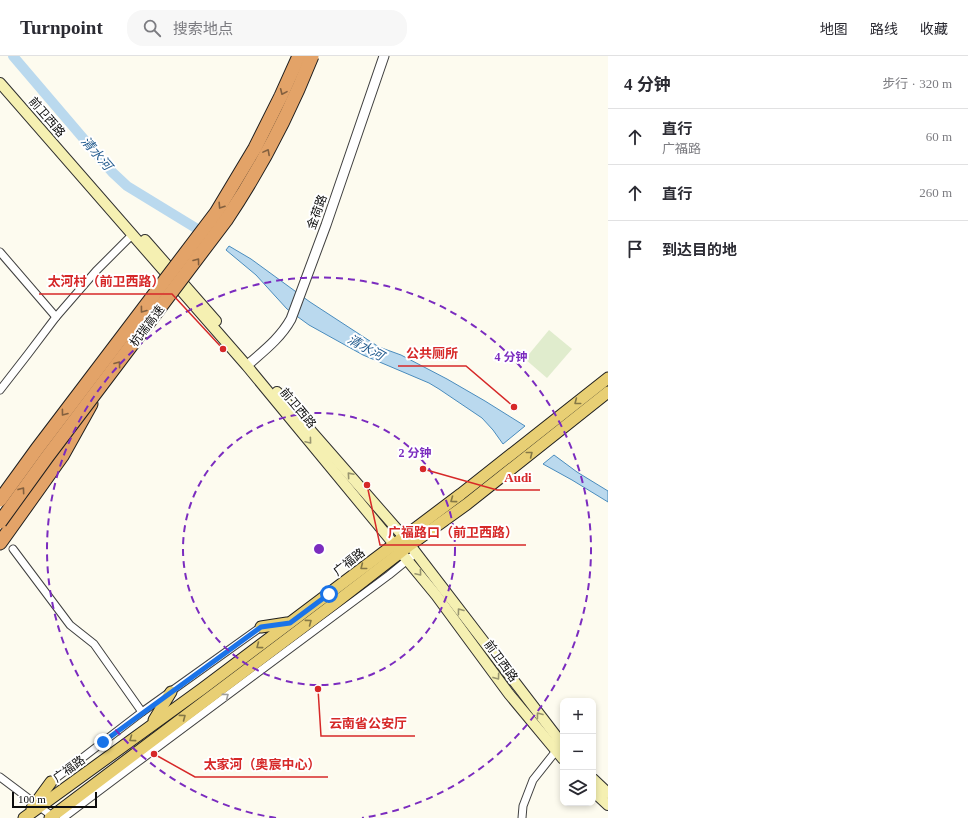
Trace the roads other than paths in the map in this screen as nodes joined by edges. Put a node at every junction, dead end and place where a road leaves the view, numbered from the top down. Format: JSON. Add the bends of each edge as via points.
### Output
{"nodes":[{"id":1,"x":298,"y":56,"type":"edge"},
{"id":2,"x":312,"y":56,"type":"edge"},
{"id":3,"x":384,"y":56,"type":"edge"},
{"id":4,"x":0,"y":74,"type":"edge"},
{"id":5,"x":0,"y":83,"type":"edge"},
{"id":6,"x":132,"y":235,"type":"junction"},
{"id":7,"x":0,"y":252,"type":"edge"},
{"id":8,"x":56,"y":316,"type":"junction"},
{"id":9,"x":251,"y":362,"type":"junction"},
{"id":10,"x":608,"y":378,"type":"edge"},
{"id":11,"x":106,"y":379,"type":"junction"},
{"id":12,"x":0,"y":390,"type":"edge"},
{"id":13,"x":608,"y":392,"type":"edge"},
{"id":14,"x":0,"y":500,"type":"edge"},
{"id":15,"x":0,"y":522,"type":"edge"},
{"id":16,"x":0,"y":543,"type":"edge"},
{"id":17,"x":410,"y":545,"type":"junction"},
{"id":18,"x":13,"y":549,"type":"dead end"},
{"id":19,"x":401,"y":552,"type":"junction"},
{"id":20,"x":290,"y":623,"type":"junction"},
{"id":21,"x":261,"y":627,"type":"joint"},
{"id":22,"x":171,"y":692,"type":"junction"},
{"id":23,"x":142,"y":712,"type":"junction"},
{"id":24,"x":150,"y":726,"type":"junction"},
{"id":25,"x":559,"y":748,"type":"edge"},
{"id":26,"x":0,"y":777,"type":"edge"},
{"id":27,"x":116,"y":778,"type":"junction"},
{"id":28,"x":50,"y":782,"type":"joint"},
{"id":29,"x":596,"y":782,"type":"edge"},
{"id":30,"x":608,"y":793,"type":"edge"},
{"id":31,"x":596,"y":794,"type":"edge"},
{"id":32,"x":74,"y":801,"type":"junction"},
{"id":33,"x":38,"y":805,"type":"junction"},
{"id":34,"x":608,"y":805,"type":"edge"},
{"id":35,"x":25,"y":817,"type":"edge"},
{"id":36,"x":55,"y":817,"type":"edge"},
{"id":37,"x":522,"y":818,"type":"edge"}],
"edges":[{"from":1,"to":14,"type":"highway","name":"杭瑞高速","one_way":true,"bridge":true,"via":[[263,133],[216,213]]},
{"from":11,"to":2,"type":"highway","name":"杭瑞高速","one_way":true,"bridge":true,"via":[[236,206],[293,102]]},
{"from":3,"to":9,"type":"street","name":"金荷路","via":[[291,320],[276,340]]},
{"from":4,"to":9,"type":"main road","name":"前卫西路"},
{"from":5,"to":6,"type":"main road","name":"前卫西路"},
{"from":6,"to":8,"type":"street"},
{"from":6,"to":19,"type":"main road","name":"前卫西路","one_way":true,"via":[[247,366]]},
{"from":7,"to":8,"type":"street"},
{"from":8,"to":12,"type":"street"},
{"from":17,"to":9,"type":"main road","name":"前卫西路","one_way":true},
{"from":10,"to":17,"type":"main road","name":"广福路","one_way":true,"via":[[461,494]]},
{"from":15,"to":11,"type":"highway","name":"杭瑞高速","one_way":true,"bridge":true},
{"from":11,"to":16,"type":"highway","bridge":true,"via":[[67,449]]},
{"from":17,"to":13,"type":"main road","name":"广福路","one_way":true,"via":[[467,504]]},
{"from":17,"to":19,"type":"main road","name":"广福路"},
{"from":17,"to":19,"type":"street"},
{"from":25,"to":17,"type":"main road","name":"前卫西路","one_way":true},
{"from":18,"to":23,"type":"street","via":[[70,625],[94,644]]},
{"from":19,"to":20,"type":"main road","name":"广福路","one_way":true},
{"from":19,"to":25,"type":"main road","name":"前卫西路","one_way":true,"via":[[436,594],[509,694]]},
{"from":27,"to":19,"type":"street","one_way":true,"via":[[383,580]]},
{"from":32,"to":19,"type":"main road","name":"广福路","one_way":true},
{"from":20,"to":21,"type":"main road"},
{"from":20,"to":24,"type":"main road","name":"广福路","one_way":true},
{"from":21,"to":22,"type":"street"},
{"from":22,"to":23,"type":"street"},
{"from":22,"to":24,"type":"main road"},
{"from":23,"to":28,"type":"street"},
{"from":24,"to":33,"type":"main road","name":"广福路","one_way":true},
{"from":25,"to":37,"type":"street","via":[[533,780]]},
{"from":26,"to":33,"type":"street"},
{"from":27,"to":32,"type":"main road"},
{"from":27,"to":36,"type":"street"},
{"from":28,"to":33,"type":"main road"},
{"from":29,"to":30,"type":"main road"},
{"from":31,"to":34,"type":"main road"},
{"from":32,"to":36,"type":"main road","name":"广福路"},
{"from":33,"to":35,"type":"main road","name":"广福路"},
{"from":33,"to":36,"type":"street"}]}
